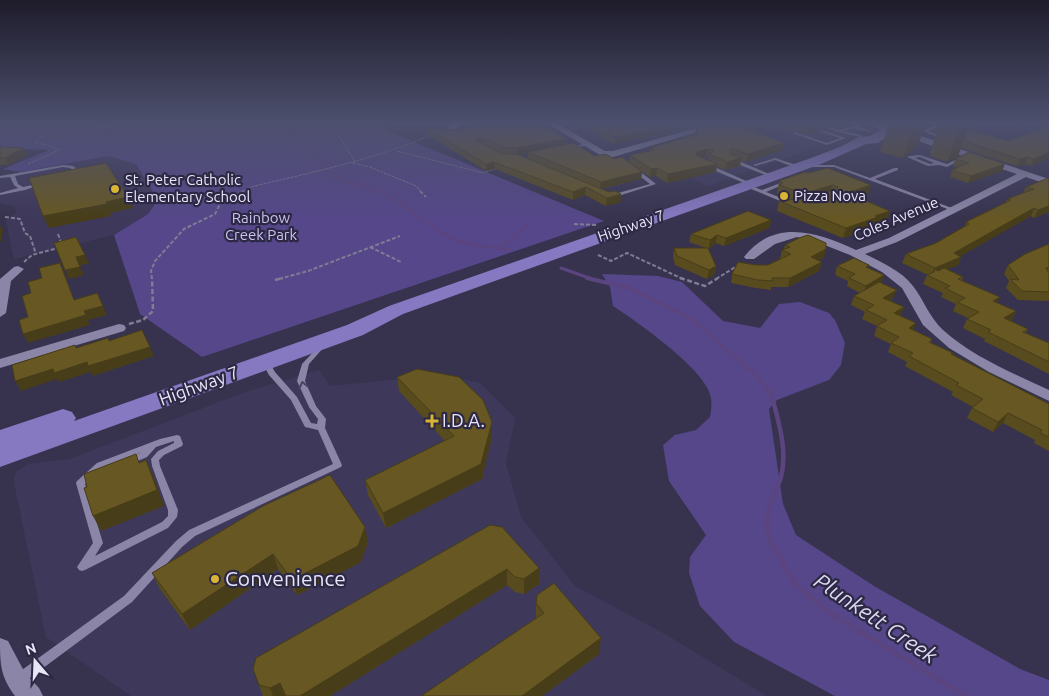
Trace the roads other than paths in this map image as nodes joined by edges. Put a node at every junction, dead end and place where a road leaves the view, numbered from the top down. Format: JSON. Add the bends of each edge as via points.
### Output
{"nodes":[{"id":1,"x":830,"y":155,"type":"joint"},
{"id":2,"x":968,"y":155,"type":"joint"},
{"id":3,"x":732,"y":160,"type":"edge"},
{"id":4,"x":940,"y":163,"type":"junction"},
{"id":5,"x":705,"y":165,"type":"edge"},
{"id":6,"x":755,"y":165,"type":"dead end"},
{"id":7,"x":947,"y":166,"type":"junction"},
{"id":8,"x":928,"y":168,"type":"dead end"},
{"id":9,"x":633,"y":169,"type":"edge"},
{"id":10,"x":896,"y":169,"type":"dead end"},
{"id":11,"x":797,"y":171,"type":"junction"},
{"id":12,"x":1049,"y":171,"type":"edge"},
{"id":13,"x":12,"y":175,"type":"junction"},
{"id":14,"x":772,"y":176,"type":"junction"},
{"id":15,"x":1030,"y":176,"type":"junction"},
{"id":16,"x":0,"y":177,"type":"edge"},
{"id":17,"x":69,"y":178,"type":"edge"},
{"id":18,"x":871,"y":179,"type":"junction"},
{"id":19,"x":51,"y":182,"type":"edge"},
{"id":20,"x":862,"y":182,"type":"edge"},
{"id":21,"x":1049,"y":182,"type":"edge"},
{"id":22,"x":753,"y":187,"type":"junction"},
{"id":23,"x":22,"y":189,"type":"junction"},
{"id":24,"x":0,"y":194,"type":"edge"},
{"id":25,"x":609,"y":197,"type":"edge"},
{"id":26,"x":794,"y":205,"type":"edge"},
{"id":27,"x":955,"y":210,"type":"junction"},
{"id":28,"x":856,"y":254,"type":"junction"},
{"id":29,"x":750,"y":257,"type":"dead end"},
{"id":30,"x":18,"y":269,"type":"road end"},
{"id":31,"x":396,"y":310,"type":"junction"},
{"id":32,"x":0,"y":313,"type":"edge"},
{"id":33,"x":119,"y":328,"type":"road end"},
{"id":34,"x":327,"y":340,"type":"junction"},
{"id":35,"x":281,"y":342,"type":"junction"},
{"id":36,"x":266,"y":362,"type":"junction"},
{"id":37,"x":0,"y":364,"type":"edge"},
{"id":38,"x":1049,"y":396,"type":"edge"},
{"id":39,"x":320,"y":428,"type":"junction"},
{"id":40,"x":0,"y":440,"type":"edge"},
{"id":41,"x":156,"y":444,"type":"joint"},
{"id":42,"x":0,"y":457,"type":"edge"},
{"id":43,"x":0,"y":648,"type":"edge"},
{"id":44,"x":24,"y":688,"type":"edge"}],
"edges":[{"from":1,"to":11,"type":"main road","name":"Highway 7"},
{"from":1,"to":18,"type":"lane"},
{"from":2,"to":7,"type":"lane"},
{"from":2,"to":15,"type":"street"},
{"from":3,"to":14,"type":"lane"},
{"from":4,"to":4,"type":"lane","via":[[917,156],[909,157],[927,164]]},
{"from":4,"to":7,"type":"lane"},
{"from":5,"to":22,"type":"lane"},
{"from":6,"to":11,"type":"lane","via":[[775,159]]},
{"from":7,"to":8,"type":"lane"},
{"from":9,"to":25,"type":"lane","via":[[654,184]]},
{"from":10,"to":18,"type":"lane"},
{"from":11,"to":14,"type":"main road","name":"Highway 7"},
{"from":11,"to":22,"type":"lane"},
{"from":12,"to":15,"type":"street","name":"Coles Avenue"},
{"from":13,"to":16,"type":"lane"},
{"from":13,"to":17,"type":"lane","via":[[63,166],[76,172]]},
{"from":13,"to":23,"type":"lane","via":[[16,185]]},
{"from":14,"to":22,"type":"main road","name":"Highway 7"},
{"from":15,"to":21,"type":"street"},
{"from":15,"to":27,"type":"street","name":"Coles Avenue"},
{"from":18,"to":20,"type":"lane"},
{"from":18,"to":27,"type":"lane"},
{"from":19,"to":23,"type":"lane"},
{"from":22,"to":26,"type":"lane"},
{"from":22,"to":31,"type":"main road","name":"Highway 7"},
{"from":23,"to":24,"type":"lane"},
{"from":27,"to":28,"type":"street","name":"Coles Avenue"},
{"from":28,"to":29,"type":"street","name":"Coles Avenue","via":[[797,234],[759,248]]},
{"from":28,"to":38,"type":"street","via":[[883,266],[902,280],[924,317],[943,337],[970,355]]},
{"from":30,"to":32,"type":"street","via":[[5,280]]},
{"from":31,"to":34,"type":"main road","name":"Highway 7"},
{"from":31,"to":35,"type":"main road","name":"Highway 7","via":[[346,319]]},
{"from":33,"to":37,"type":"street"},
{"from":34,"to":36,"type":"main road","name":"Highway 7"},
{"from":39,"to":34,"type":"lane","one_way":true,"via":[[322,419],[301,381],[306,364]]},
{"from":35,"to":36,"type":"main road"},
{"from":35,"to":40,"type":"main road","name":"Highway 7"},
{"from":36,"to":39,"type":"lane","via":[[308,424]]},
{"from":36,"to":42,"type":"main road","name":"Highway 7"},
{"from":39,"to":44,"type":"lane","via":[[338,465],[192,533],[128,599]]},
{"from":41,"to":41,"type":"lane","via":[[177,438],[178,444],[155,459],[173,510],[172,517],[165,525],[82,567],[98,543],[80,483],[100,465]]},
{"from":43,"to":44,"type":"street"}]}
